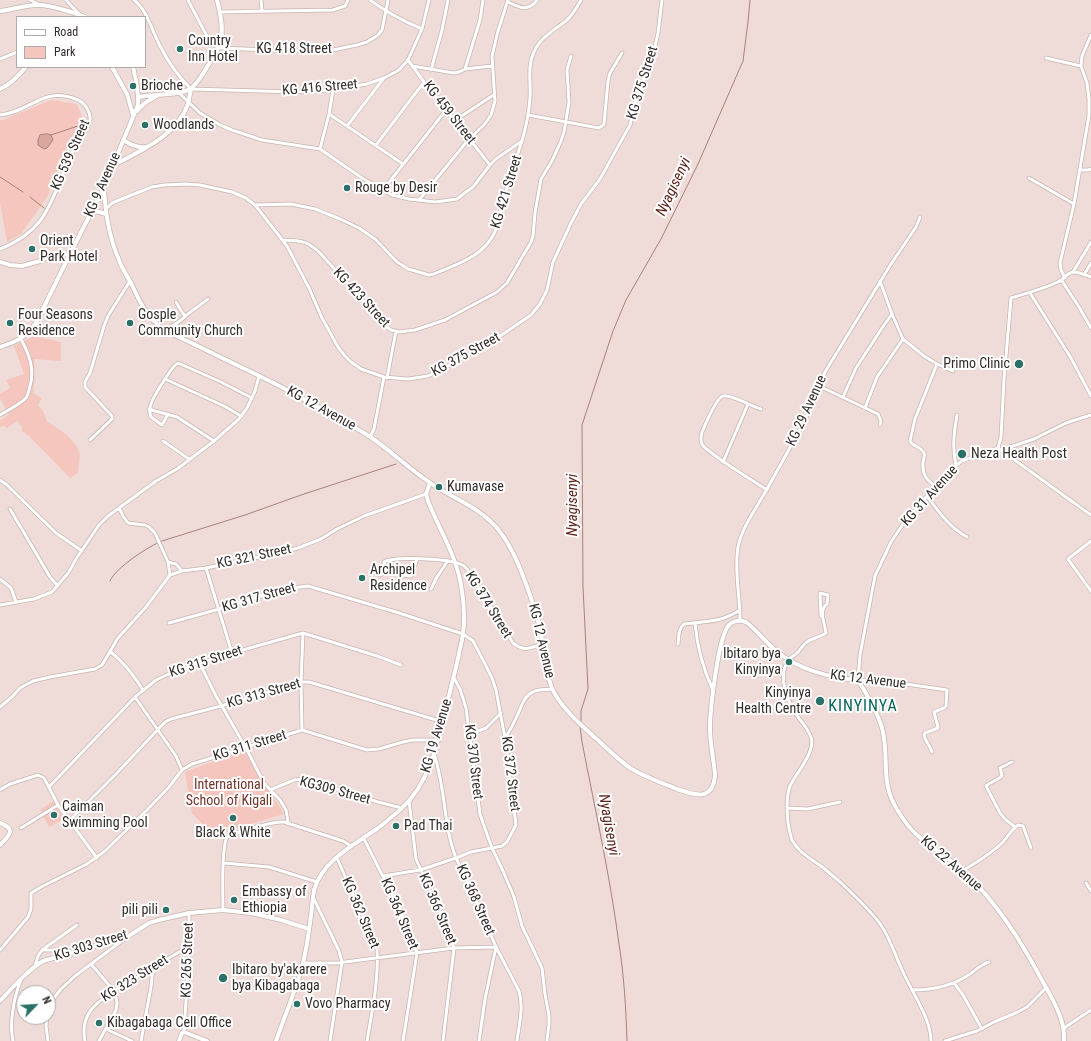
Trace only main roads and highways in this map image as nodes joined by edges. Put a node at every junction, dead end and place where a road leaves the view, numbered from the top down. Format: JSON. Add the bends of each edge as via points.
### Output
{"nodes":[{"id":1,"x":217,"y":0,"type":"edge"},
{"id":2,"x":0,"y":11,"type":"edge"},
{"id":3,"x":83,"y":16,"type":"edge"},
{"id":4,"x":25,"y":68,"type":"edge"},
{"id":5,"x":113,"y":68,"type":"edge"},
{"id":6,"x":133,"y":68,"type":"edge"},
{"id":7,"x":0,"y":89,"type":"edge"},
{"id":8,"x":191,"y":89,"type":"junction"},
{"id":9,"x":159,"y":95,"type":"junction"},
{"id":10,"x":139,"y":97,"type":"junction"},
{"id":11,"x":136,"y":111,"type":"junction"},
{"id":12,"x":133,"y":116,"type":"junction"},
{"id":13,"x":123,"y":140,"type":"junction"},
{"id":14,"x":148,"y":147,"type":"junction"},
{"id":15,"x":112,"y":166,"type":"junction"},
{"id":16,"x":104,"y":187,"type":"junction"},
{"id":17,"x":99,"y":198,"type":"junction"},
{"id":18,"x":105,"y":202,"type":"junction"},
{"id":19,"x":106,"y":211,"type":"junction"},
{"id":20,"x":89,"y":216,"type":"junction"},
{"id":21,"x":70,"y":254,"type":"junction"},
{"id":22,"x":0,"y":262,"type":"edge"},
{"id":23,"x":0,"y":348,"type":"edge"},
{"id":24,"x":430,"y":483,"type":"junction"},
{"id":25,"x":858,"y":680,"type":"joint"},
{"id":26,"x":0,"y":823,"type":"edge"},
{"id":27,"x":0,"y":845,"type":"edge"},
{"id":28,"x":309,"y":929,"type":"junction"},
{"id":29,"x":0,"y":1002,"type":"edge"},
{"id":30,"x":179,"y":1041,"type":"edge"},
{"id":31,"x":207,"y":1041,"type":"edge"},
{"id":32,"x":276,"y":1041,"type":"edge"},
{"id":33,"x":1064,"y":1041,"type":"edge"}],
"edges":[{"from":1,"to":8,"type":"main road","via":[[222,32],[219,48]]},
{"from":2,"to":3,"type":"main road","via":[[39,5]]},
{"from":4,"to":7,"type":"main road","via":[[11,83]]},
{"from":5,"to":12,"type":"main road","via":[[127,94]]},
{"from":6,"to":10,"type":"main road","name":"KG 9 Avenue"},
{"from":8,"to":9,"type":"main road"},
{"from":8,"to":14,"type":"main road","via":[[184,112],[168,132]]},
{"from":9,"to":10,"type":"main road"},
{"from":9,"to":11,"type":"main road"},
{"from":10,"to":11,"type":"main road","name":"KG 9 Avenue"},
{"from":11,"to":12,"type":"main road","name":"KG 9 Avenue"},
{"from":12,"to":13,"type":"main road","name":"KG 9 Avenue"},
{"from":13,"to":14,"type":"main road","via":[[141,148]]},
{"from":13,"to":15,"type":"main road","name":"KG 9 Avenue"},
{"from":14,"to":15,"type":"main road"},
{"from":15,"to":16,"type":"main road","name":"KG 9 Avenue"},
{"from":16,"to":17,"type":"main road","name":"KG 9 Avenue"},
{"from":16,"to":18,"type":"main road","name":"KG 12 Avenue"},
{"from":17,"to":18,"type":"main road"},
{"from":17,"to":20,"type":"main road","name":"KG 9 Avenue"},
{"from":18,"to":19,"type":"main road","name":"KG 12 Avenue"},
{"from":19,"to":20,"type":"main road","via":[[96,211]]},
{"from":19,"to":24,"type":"main road","name":"KG 12 Avenue","via":[[115,252],[142,306],[157,324],[287,390],[370,437]]},
{"from":20,"to":21,"type":"main road","name":"KG 9 Avenue"},
{"from":21,"to":22,"type":"main road","via":[[52,256],[22,266]]},
{"from":21,"to":23,"type":"main road","name":"KG 9 Avenue","via":[[30,332]]},
{"from":24,"to":25,"type":"main road","name":"KG 12 Avenue","via":[[489,519],[516,557],[535,609],[552,689],[563,706],[617,758],[664,784],[698,795],[710,791],[715,781],[710,730],[713,690],[721,642],[733,622],[746,622],[770,646],[788,659],[820,674]]},
{"from":24,"to":28,"type":"main road","name":"KG 19 Avenue","via":[[426,494],[456,563],[463,602],[463,634],[443,722],[423,782],[409,801],[337,858],[317,882]]},
{"from":25,"to":33,"type":"main road","name":"KG 22 Avenue","via":[[883,729],[886,780],[897,809],[915,833],[963,871],[996,906],[1057,1007],[1064,1028]]},
{"from":26,"to":27,"type":"main road","via":[[10,829],[8,838]]},
{"from":28,"to":29,"type":"main road","name":"KG 303 Street","via":[[268,916],[223,910],[189,913],[159,920],[149,923],[124,940],[43,961],[22,978]]},
{"from":28,"to":32,"type":"main road","name":"KG 19 Avenue","via":[[299,979]]},
{"from":30,"to":31,"type":"main road","via":[[184,1032]]}]}
